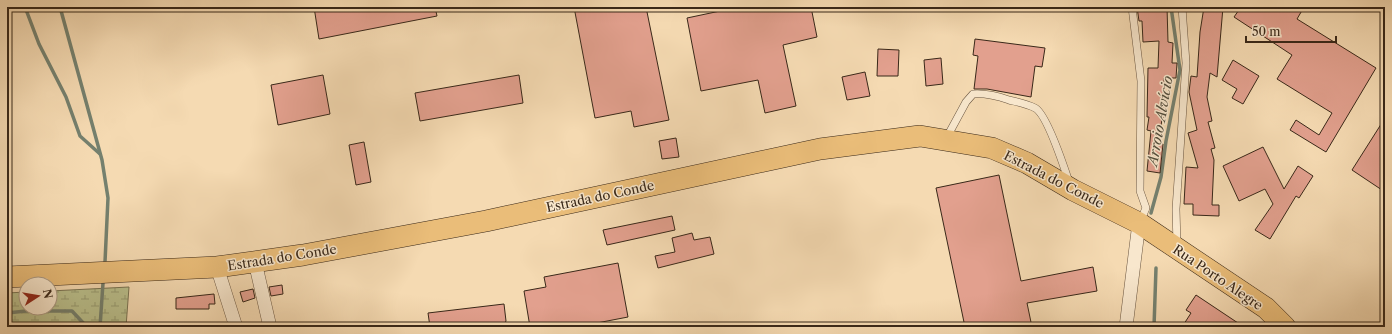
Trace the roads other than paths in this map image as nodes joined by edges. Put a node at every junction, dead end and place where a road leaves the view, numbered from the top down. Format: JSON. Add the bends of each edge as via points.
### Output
{"nodes":[{"id":1,"x":1132,"y":7,"type":"edge"},
{"id":2,"x":1182,"y":7,"type":"edge"},
{"id":3,"x":945,"y":139,"type":"junction"},
{"id":4,"x":1073,"y":190,"type":"junction"},
{"id":5,"x":1139,"y":223,"type":"junction"},
{"id":6,"x":1173,"y":246,"type":"junction"},
{"id":7,"x":255,"y":262,"type":"junction"},
{"id":8,"x":217,"y":267,"type":"junction"},
{"id":9,"x":7,"y":277,"type":"edge"},
{"id":10,"x":236,"y":327,"type":"edge"},
{"id":11,"x":270,"y":327,"type":"edge"},
{"id":12,"x":1126,"y":327,"type":"edge"},
{"id":13,"x":1285,"y":327,"type":"edge"}],
"edges":[{"from":1,"to":5,"type":"lane","via":[[1141,81],[1140,191],[1146,208]]},
{"from":2,"to":6,"type":"lane","via":[[1186,63]]},
{"from":3,"to":4,"type":"main road","name":"Estrada do Conde","via":[[992,148],[1026,163]]},
{"from":3,"to":4,"type":"lane","via":[[973,94],[999,97],[1036,108],[1049,127]]},
{"from":3,"to":7,"type":"main road","name":"Estrada do Conde","via":[[920,136],[820,149],[486,221]]},
{"from":4,"to":5,"type":"main road","name":"Estrada do Conde"},
{"from":5,"to":6,"type":"main road","name":"Estrada do Conde"},
{"from":5,"to":12,"type":"street"},
{"from":6,"to":13,"type":"main road","name":"Rua Porto Alegre","via":[[1266,308]]},
{"from":7,"to":8,"type":"main road","name":"Estrada do Conde"},
{"from":7,"to":11,"type":"street"},
{"from":8,"to":9,"type":"main road","name":"Estrada do Conde"},
{"from":8,"to":10,"type":"street"}]}
